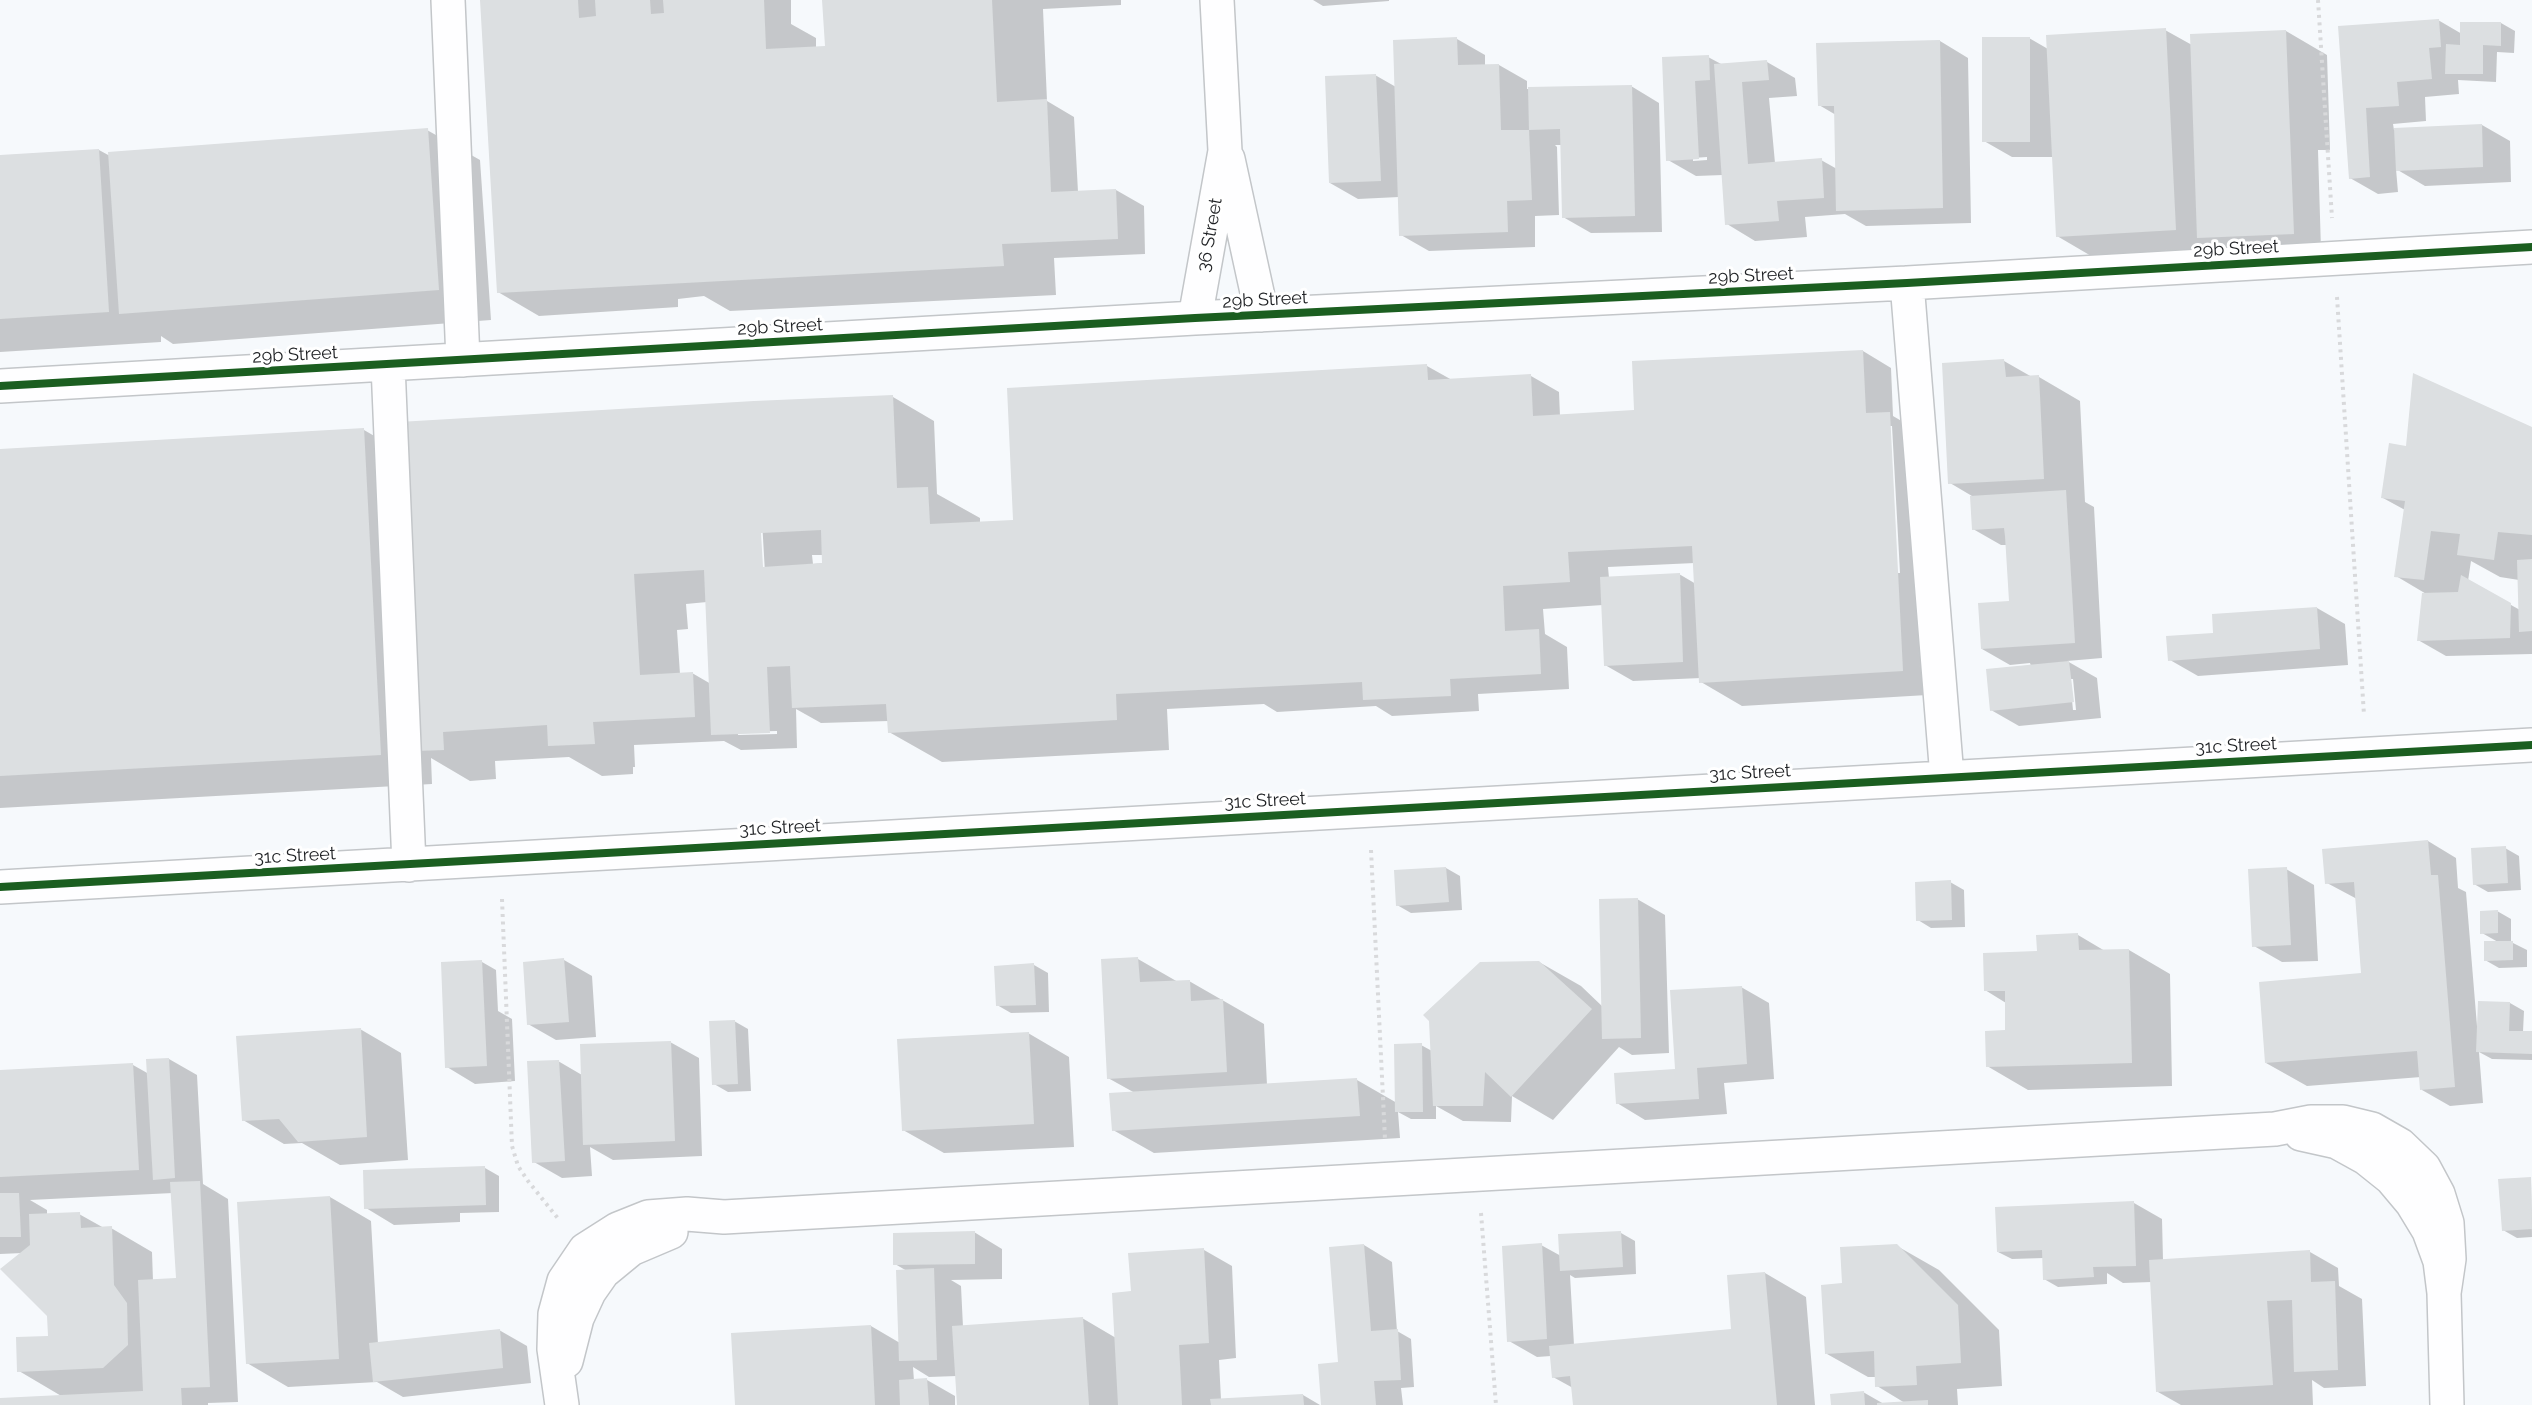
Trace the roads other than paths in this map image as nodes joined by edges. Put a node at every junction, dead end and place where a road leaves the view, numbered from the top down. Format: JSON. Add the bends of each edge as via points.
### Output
{"nodes":[{"id":1,"x":448,"y":0,"type":"edge"},
{"id":2,"x":1217,"y":0,"type":"edge"},
{"id":3,"x":1226,"y":151,"type":"junction"},
{"id":4,"x":2532,"y":247,"type":"edge"},
{"id":5,"x":1908,"y":283,"type":"junction"},
{"id":6,"x":1262,"y":315,"type":"junction"},
{"id":7,"x":1195,"y":318,"type":"junction"},
{"id":8,"x":464,"y":360,"type":"junction"},
{"id":9,"x":388,"y":365,"type":"junction"},
{"id":10,"x":0,"y":386,"type":"edge"},
{"id":11,"x":2532,"y":745,"type":"edge"},
{"id":12,"x":1947,"y":777,"type":"junction"},
{"id":13,"x":410,"y":864,"type":"junction"},
{"id":14,"x":0,"y":887,"type":"edge"},
{"id":15,"x":724,"y":1217,"type":"junction"},
{"id":16,"x":562,"y":1402,"type":"edge"},
{"id":17,"x":2447,"y":1405,"type":"edge"}],
"edges":[{"from":1,"to":8,"type":"street"},
{"from":2,"to":3,"type":"street","name":"36 Street"},
{"from":3,"to":6,"type":"street","name":"36 Street"},
{"from":3,"to":7,"type":"street","name":"36 Street"},
{"from":4,"to":5,"type":"street","name":"29b Street"},
{"from":5,"to":6,"type":"street","name":"29b Street"},
{"from":5,"to":12,"type":"street"},
{"from":6,"to":7,"type":"street","name":"29b Street"},
{"from":7,"to":8,"type":"street","name":"29b Street"},
{"from":8,"to":9,"type":"street","name":"29b Street"},
{"from":9,"to":10,"type":"street","name":"29b Street"},
{"from":9,"to":13,"type":"street"},
{"from":11,"to":12,"type":"street","name":"31c Street"},
{"from":12,"to":13,"type":"street","name":"31c Street"},
{"from":13,"to":14,"type":"street","name":"31c Street"},
{"from":15,"to":16,"type":"street","via":[[656,1237],[631,1249],[603,1272],[578,1318],[567,1352]]},
{"from":15,"to":16,"type":"street","via":[[648,1217],[618,1229],[585,1250],[564,1281],[555,1314],[554,1349]]},
{"from":15,"to":17,"type":"street","via":[[2275,1129],[2311,1122],[2343,1122],[2372,1129],[2400,1145],[2424,1168],[2438,1194],[2447,1223],[2449,1259],[2444,1293]]}]}
